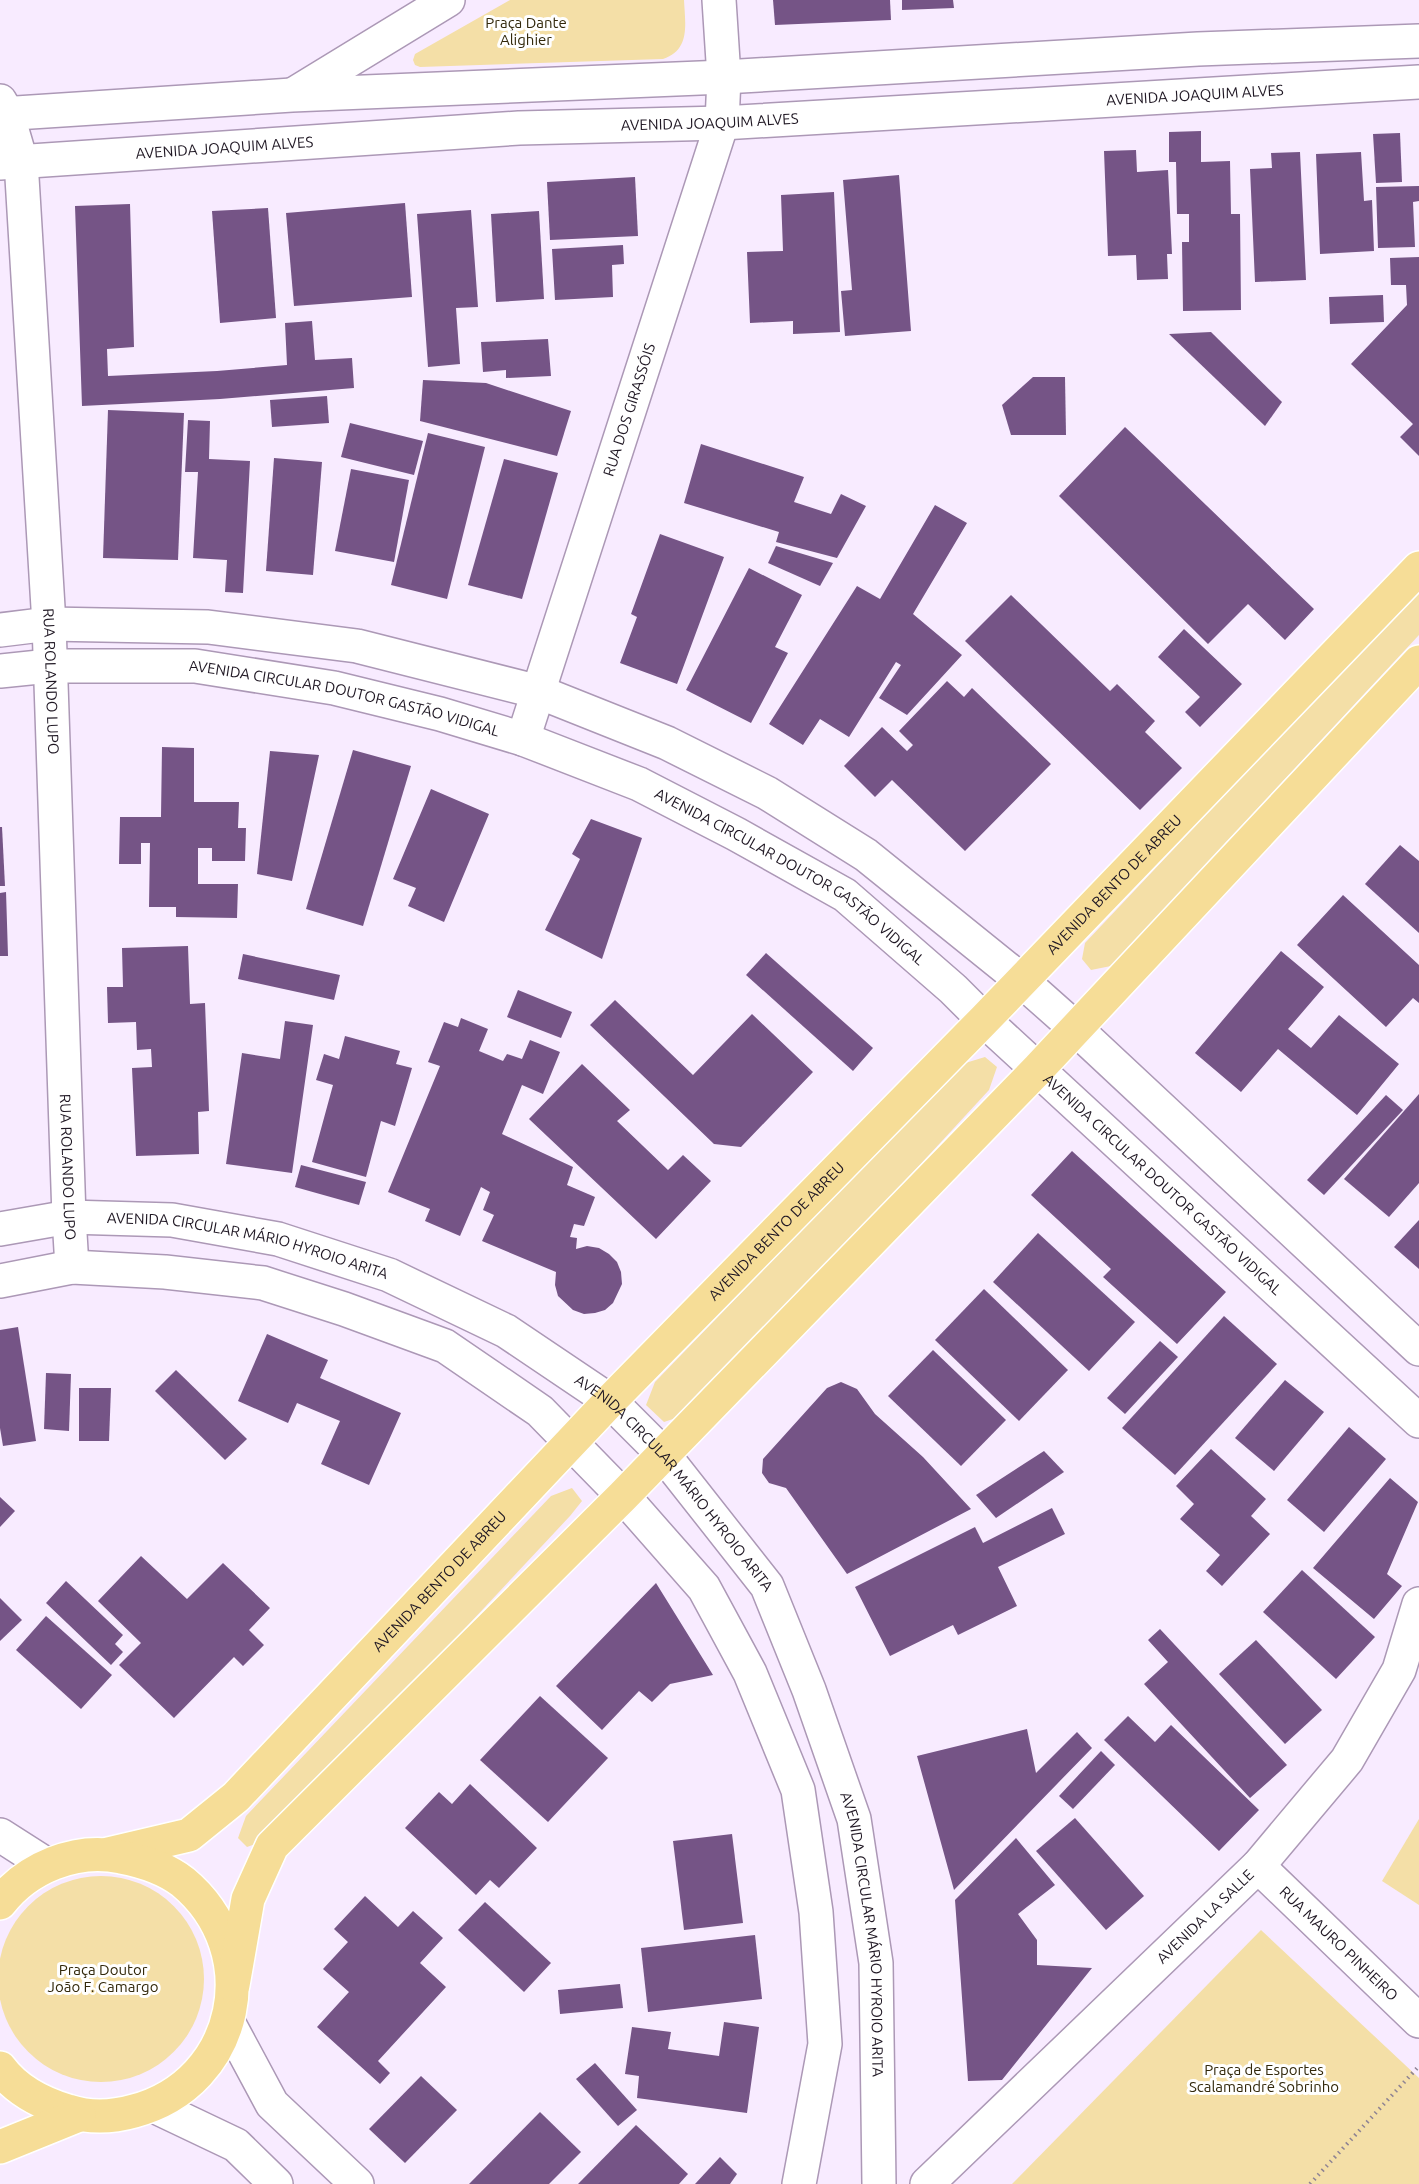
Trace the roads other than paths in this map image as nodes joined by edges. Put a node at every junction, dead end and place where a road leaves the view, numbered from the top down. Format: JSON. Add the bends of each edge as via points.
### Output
{"nodes":[{"id":1,"x":448,"y":0,"type":"edge"},
{"id":2,"x":719,"y":0,"type":"edge"},
{"id":3,"x":1419,"y":41,"type":"edge"},
{"id":4,"x":723,"y":77,"type":"junction"},
{"id":5,"x":1419,"y":82,"type":"edge"},
{"id":6,"x":292,"y":95,"type":"junction"},
{"id":7,"x":2,"y":109,"type":"edge"},
{"id":8,"x":722,"y":123,"type":"junction"},
{"id":9,"x":10,"y":162,"type":"edge"},
{"id":10,"x":1419,"y":568,"type":"edge"},
{"id":11,"x":49,"y":624,"type":"junction"},
{"id":12,"x":0,"y":630,"type":"edge"},
{"id":13,"x":1419,"y":663,"type":"edge"},
{"id":14,"x":49,"y":666,"type":"junction"},
{"id":15,"x":0,"y":671,"type":"edge"},
{"id":16,"x":539,"y":692,"type":"junction"},
{"id":17,"x":523,"y":739,"type":"junction"},
{"id":18,"x":1021,"y":980,"type":"junction"},
{"id":19,"x":984,"y":1020,"type":"junction"},
{"id":20,"x":1076,"y":1028,"type":"junction"},
{"id":21,"x":1038,"y":1069,"type":"junction"},
{"id":22,"x":69,"y":1217,"type":"junction"},
{"id":23,"x":0,"y":1229,"type":"edge"},
{"id":24,"x":72,"y":1267,"type":"junction"},
{"id":25,"x":0,"y":1281,"type":"edge"},
{"id":26,"x":1419,"y":1349,"type":"edge"},
{"id":27,"x":610,"y":1401,"type":"junction"},
{"id":28,"x":1419,"y":1421,"type":"edge"},
{"id":29,"x":571,"y":1444,"type":"junction"},
{"id":30,"x":663,"y":1454,"type":"junction"},
{"id":31,"x":623,"y":1496,"type":"junction"},
{"id":32,"x":1419,"y":1604,"type":"edge"},
{"id":33,"x":0,"y":1835,"type":"edge"},
{"id":34,"x":108,"y":1854,"type":"junction"},
{"id":35,"x":47,"y":1865,"type":"junction"},
{"id":36,"x":1258,"y":1866,"type":"junction"},
{"id":37,"x":0,"y":1903,"type":"edge"},
{"id":38,"x":233,"y":1985,"type":"junction"},
{"id":39,"x":1419,"y":2021,"type":"edge"},
{"id":40,"x":228,"y":2022,"type":"junction"},
{"id":41,"x":0,"y":2068,"type":"edge"},
{"id":42,"x":154,"y":2106,"type":"junction"},
{"id":43,"x":79,"y":2115,"type":"junction"},
{"id":44,"x":0,"y":2147,"type":"edge"},
{"id":45,"x":276,"y":2184,"type":"edge"},
{"id":46,"x":357,"y":2184,"type":"edge"},
{"id":47,"x":799,"y":2184,"type":"edge"},
{"id":48,"x":879,"y":2184,"type":"edge"},
{"id":49,"x":927,"y":2184,"type":"edge"}],
"edges":[{"from":1,"to":6,"type":"street"},
{"from":2,"to":4,"type":"street","name":"RUA DOS GIRASSÓIS"},
{"from":3,"to":4,"type":"street","via":[[1198,49]]},
{"from":4,"to":6,"type":"street"},
{"from":4,"to":8,"type":"street","name":"RUA DOS GIRASSÓIS"},
{"from":5,"to":8,"type":"street","name":"AVENIDA JOAQUIM ALVES"},
{"from":6,"to":7,"type":"street"},
{"from":7,"to":9,"type":"street","name":"RUA ROLANDO LUPO"},
{"from":8,"to":9,"type":"street","name":"AVENIDA JOAQUIM ALVES","via":[[519,128]]},
{"from":8,"to":16,"type":"street","name":"RUA DOS GIRASSÓIS"},
{"from":9,"to":11,"type":"street","name":"RUA ROLANDO LUPO"},
{"from":10,"to":18,"type":"main road","name":"AVENIDA BENTO DE ABREU"},
{"from":11,"to":12,"type":"street"},
{"from":11,"to":14,"type":"street","name":"RUA ROLANDO LUPO"},
{"from":11,"to":16,"type":"street","via":[[208,627],[357,646]]},
{"from":13,"to":20,"type":"main road"},
{"from":14,"to":15,"type":"street","name":"AVENIDA CIRCULAR DOUTOR GASTÃO VIDIGAL"},
{"from":14,"to":17,"type":"street","name":"AVENIDA CIRCULAR DOUTOR GASTÃO VIDIGAL","via":[[195,666],[334,688]]},
{"from":14,"to":22,"type":"street","name":"RUA ROLANDO LUPO"},
{"from":16,"to":17,"type":"street","name":"RUA DOS GIRASSÓIS"},
{"from":16,"to":18,"type":"street","via":[[667,743],[767,793],[866,855]]},
{"from":17,"to":19,"type":"street","name":"AVENIDA CIRCULAR DOUTOR GASTÃO VIDIGAL","via":[[639,784],[845,895]]},
{"from":18,"to":19,"type":"main road","name":"AVENIDA BENTO DE ABREU"},
{"from":18,"to":20,"type":"street"},
{"from":19,"to":21,"type":"street","name":"AVENIDA CIRCULAR DOUTOR GASTÃO VIDIGAL"},
{"from":19,"to":27,"type":"main road","name":"AVENIDA BENTO DE ABREU"},
{"from":20,"to":21,"type":"main road"},
{"from":20,"to":26,"type":"street"},
{"from":21,"to":28,"type":"street","name":"AVENIDA CIRCULAR DOUTOR GASTÃO VIDIGAL"},
{"from":21,"to":30,"type":"main road"},
{"from":22,"to":23,"type":"street","name":"AVENIDA CIRCULAR MÁRIO HYROIO ARITA"},
{"from":22,"to":24,"type":"street","name":"RUA ROLANDO LUPO"},
{"from":22,"to":27,"type":"street","name":"AVENIDA CIRCULAR MÁRIO HYROIO ARITA","via":[[172,1220],[278,1239],[389,1275],[506,1331]]},
{"from":24,"to":25,"type":"street","name":"AVENIDA CIRCULAR MÁRIO HYROIO ARITA"},
{"from":24,"to":29,"type":"street","name":"AVENIDA CIRCULAR MÁRIO HYROIO ARITA","via":[[263,1283],[344,1309],[445,1346],[540,1411]]},
{"from":27,"to":29,"type":"main road","name":"AVENIDA BENTO DE ABREU"},
{"from":27,"to":30,"type":"street","name":"AVENIDA CIRCULAR MÁRIO HYROIO ARITA"},
{"from":29,"to":31,"type":"street","name":"AVENIDA CIRCULAR MÁRIO HYROIO ARITA"},
{"from":29,"to":34,"type":"main road","name":"AVENIDA BENTO DE ABREU","via":[[236,1797],[189,1835]]},
{"from":30,"to":31,"type":"main road"},
{"from":30,"to":48,"type":"street","name":"AVENIDA CIRCULAR MÁRIO HYROIO ARITA","via":[[767,1586],[854,1819],[876,1963]]},
{"from":31,"to":38,"type":"main road","via":[[272,1846],[248,1899]]},
{"from":31,"to":47,"type":"street","name":"AVENIDA CIRCULAR MÁRIO HYROIO ARITA","via":[[704,1588],[750,1673],[798,1790],[816,1912],[825,2044]]},
{"from":32,"to":36,"type":"street","name":"AVENIDA LA SALLE","via":[[1399,1670],[1347,1760]]},
{"from":33,"to":35,"type":"street"},
{"from":34,"to":35,"type":"main road","via":[[77,1856]]},
{"from":34,"to":38,"type":"main road","via":[[147,1862],[189,1888],[209,1910],[227,1945]]},
{"from":35,"to":37,"type":"main road","via":[[11,1889]]},
{"from":36,"to":39,"type":"street","name":"RUA MAURO PINHEIRO"},
{"from":36,"to":49,"type":"street","name":"AVENIDA LA SALLE"},
{"from":38,"to":40,"type":"main road"},
{"from":40,"to":42,"type":"main road","via":[[212,2057],[187,2085]]},
{"from":40,"to":46,"type":"street","via":[[272,2104]]},
{"from":41,"to":43,"type":"main road","via":[[8,2079],[40,2102]]},
{"from":42,"to":43,"type":"main road","via":[[117,2116]]},
{"from":42,"to":45,"type":"street","via":[[236,2145]]},
{"from":43,"to":44,"type":"main road"}]}
